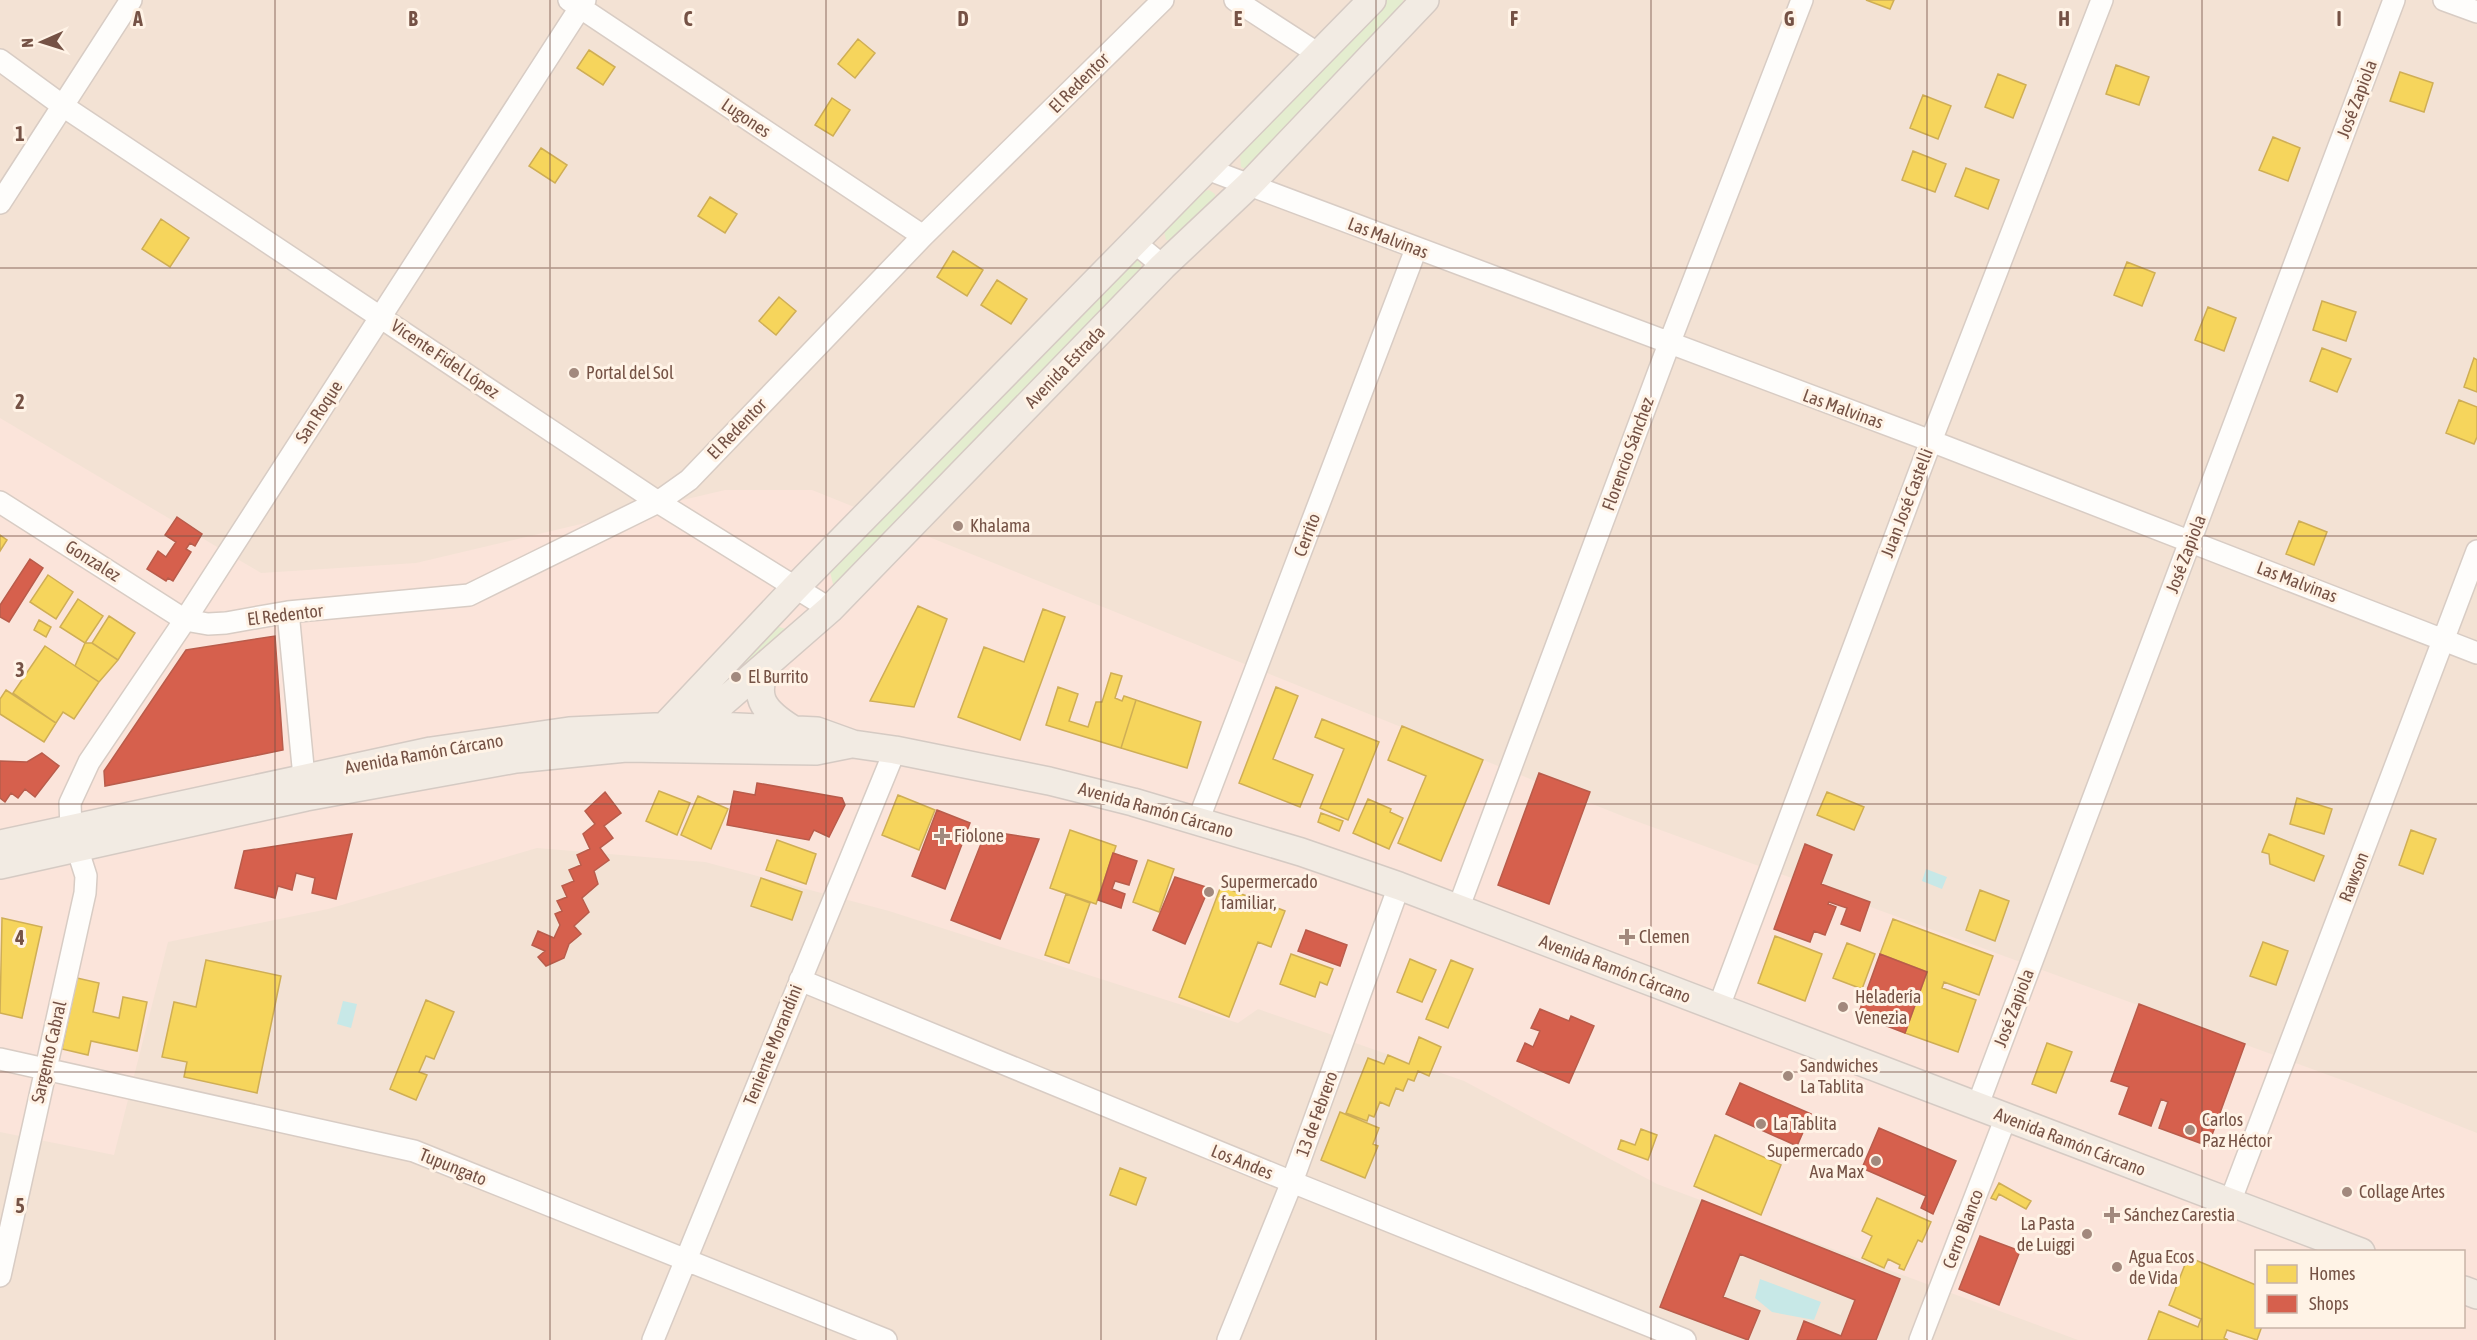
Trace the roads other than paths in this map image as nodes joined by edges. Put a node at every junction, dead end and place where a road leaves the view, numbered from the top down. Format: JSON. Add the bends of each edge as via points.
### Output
{"nodes":[{"id":1,"x":130,"y":0,"type":"edge"},
{"id":2,"x":1163,"y":0,"type":"edge"},
{"id":3,"x":1235,"y":0,"type":"edge"},
{"id":4,"x":1372,"y":0,"type":"edge"},
{"id":5,"x":1802,"y":0,"type":"edge"},
{"id":6,"x":2102,"y":0,"type":"edge"},
{"id":7,"x":2394,"y":0,"type":"edge"},
{"id":8,"x":2444,"y":0,"type":"edge"},
{"id":9,"x":1423,"y":1,"type":"edge"},
{"id":10,"x":578,"y":3,"type":"edge"},
{"id":11,"x":2477,"y":12,"type":"edge"},
{"id":12,"x":1320,"y":55,"type":"junction"},
{"id":13,"x":0,"y":60,"type":"edge"},
{"id":14,"x":63,"y":106,"type":"junction"},
{"id":15,"x":1207,"y":169,"type":"junction"},
{"id":16,"x":1249,"y":185,"type":"junction"},
{"id":17,"x":0,"y":203,"type":"edge"},
{"id":18,"x":923,"y":237,"type":"junction"},
{"id":19,"x":1134,"y":242,"type":"junction"},
{"id":20,"x":1416,"y":249,"type":"junction"},
{"id":21,"x":1163,"y":266,"type":"junction"},
{"id":22,"x":381,"y":316,"type":"junction"},
{"id":23,"x":1669,"y":344,"type":"junction"},
{"id":24,"x":1931,"y":441,"type":"junction"},
{"id":25,"x":0,"y":502,"type":"edge"},
{"id":26,"x":658,"y":502,"type":"junction"},
{"id":27,"x":2191,"y":541,"type":"junction"},
{"id":28,"x":2477,"y":551,"type":"edge"},
{"id":29,"x":795,"y":588,"type":"junction"},
{"id":30,"x":830,"y":609,"type":"junction"},
{"id":31,"x":288,"y":612,"type":"junction"},
{"id":32,"x":185,"y":620,"type":"junction"},
{"id":33,"x":2444,"y":639,"type":"junction"},
{"id":34,"x":2477,"y":653,"type":"edge"},
{"id":35,"x":769,"y":662,"type":"junction"},
{"id":36,"x":698,"y":725,"type":"junction"},
{"id":37,"x":665,"y":726,"type":"junction"},
{"id":38,"x":792,"y":729,"type":"junction"},
{"id":39,"x":853,"y":744,"type":"junction"},
{"id":40,"x":895,"y":750,"type":"junction"},
{"id":41,"x":576,"y":752,"type":"junction"},
{"id":42,"x":304,"y":777,"type":"junction"},
{"id":43,"x":1198,"y":821,"type":"junction"},
{"id":44,"x":75,"y":838,"type":"junction"},
{"id":45,"x":0,"y":844,"type":"edge"},
{"id":46,"x":0,"y":865,"type":"edge"},
{"id":47,"x":1399,"y":886,"type":"junction"},
{"id":48,"x":1458,"y":909,"type":"junction"},
{"id":49,"x":800,"y":980,"type":"junction"},
{"id":50,"x":1718,"y":1009,"type":"junction"},
{"id":51,"x":0,"y":1059,"type":"edge"},
{"id":52,"x":45,"y":1069,"type":"junction"},
{"id":53,"x":1977,"y":1107,"type":"junction"},
{"id":54,"x":2006,"y":1118,"type":"junction"},
{"id":55,"x":1292,"y":1182,"type":"junction"},
{"id":56,"x":2230,"y":1202,"type":"junction"},
{"id":57,"x":2358,"y":1250,"type":"edge"},
{"id":58,"x":687,"y":1259,"type":"junction"},
{"id":59,"x":0,"y":1276,"type":"edge"},
{"id":60,"x":653,"y":1340,"type":"edge"},
{"id":61,"x":886,"y":1340,"type":"edge"},
{"id":62,"x":1228,"y":1340,"type":"edge"},
{"id":63,"x":1685,"y":1340,"type":"edge"},
{"id":64,"x":1920,"y":1340,"type":"edge"}],
"edges":[{"from":1,"to":14,"type":"street"},
{"from":2,"to":18,"type":"street","name":"El Redentor"},
{"from":3,"to":12,"type":"street"},
{"from":4,"to":12,"type":"main road"},
{"from":5,"to":23,"type":"street","name":"Florencio Sánchez"},
{"from":6,"to":24,"type":"street","name":"Juan José Castelli"},
{"from":7,"to":27,"type":"street","name":"José Zapiola"},
{"from":8,"to":11,"type":"street"},
{"from":9,"to":16,"type":"main road","name":"Avenida Estrada"},
{"from":10,"to":18,"type":"street","name":"Lugones"},
{"from":10,"to":22,"type":"street","name":"San Roque"},
{"from":12,"to":15,"type":"main road"},
{"from":13,"to":14,"type":"street","name":"Vicente Fidel López"},
{"from":14,"to":17,"type":"street"},
{"from":14,"to":22,"type":"street","name":"Vicente Fidel López"},
{"from":15,"to":16,"type":"street","name":"Las Malvinas"},
{"from":15,"to":19,"type":"main road"},
{"from":16,"to":20,"type":"street","name":"Las Malvinas"},
{"from":16,"to":21,"type":"main road","name":"Avenida Estrada"},
{"from":18,"to":26,"type":"street","name":"El Redentor","via":[[689,480]]},
{"from":19,"to":21,"type":"street"},
{"from":19,"to":29,"type":"main road"},
{"from":20,"to":23,"type":"street","name":"Las Malvinas"},
{"from":20,"to":43,"type":"street","name":"Cerrito"},
{"from":21,"to":30,"type":"main road","name":"Avenida Estrada"},
{"from":22,"to":26,"type":"street","name":"Vicente Fidel López"},
{"from":22,"to":32,"type":"street","name":"San Roque"},
{"from":23,"to":24,"type":"street","name":"Las Malvinas"},
{"from":23,"to":48,"type":"street","name":"Florencio Sánchez"},
{"from":24,"to":27,"type":"street","name":"Las Malvinas"},
{"from":24,"to":50,"type":"street","name":"Juan José Castelli"},
{"from":25,"to":32,"type":"street","name":"Gonzalez"},
{"from":26,"to":29,"type":"street","name":"Vicente Fidel López"},
{"from":26,"to":31,"type":"street","name":"El Redentor","via":[[469,595]]},
{"from":27,"to":33,"type":"street","name":"Las Malvinas"},
{"from":27,"to":53,"type":"street","name":"José Zapiola"},
{"from":28,"to":33,"type":"street","name":"Rawson"},
{"from":29,"to":30,"type":"street","name":"Vicente Fidel López"},
{"from":29,"to":37,"type":"main road"},
{"from":30,"to":35,"type":"main road","name":"Avenida Estrada"},
{"from":31,"to":32,"type":"street","name":"El Redentor","via":[[226,623]]},
{"from":31,"to":42,"type":"street"},
{"from":32,"to":44,"type":"street","name":"San Roque","via":[[89,762],[70,803]]},
{"from":33,"to":34,"type":"street","name":"Las Malvinas"},
{"from":33,"to":56,"type":"street","name":"Rawson"},
{"from":35,"to":36,"type":"main road","name":"Avenida Estrada"},
{"from":35,"to":38,"type":"main road","via":[[760,681],[764,706]]},
{"from":36,"to":37,"type":"main road","name":"Avenida Ramón Cárcano"},
{"from":36,"to":38,"type":"main road","name":"Avenida Ramón Cárcano"},
{"from":36,"to":41,"type":"main road","via":[[679,736],[606,740]]},
{"from":37,"to":42,"type":"main road","name":"Avenida Ramón Cárcano","via":[[558,732],[431,751]]},
{"from":38,"to":39,"type":"main road","name":"Avenida Ramón Cárcano","via":[[818,731]]},
{"from":39,"to":40,"type":"main road","name":"Avenida Ramón Cárcano"},
{"from":39,"to":41,"type":"main road","name":"Avenida Ramón Cárcano","via":[[816,751],[648,748]]},
{"from":40,"to":43,"type":"main road","name":"Avenida Ramón Cárcano","via":[[1049,781]]},
{"from":40,"to":49,"type":"street","name":"Teniente Morandini"},
{"from":41,"to":44,"type":"main road","name":"Avenida Ramón Cárcano","via":[[405,777]]},
{"from":42,"to":44,"type":"main road","name":"Avenida Ramón Cárcano"},
{"from":43,"to":47,"type":"main road","name":"Avenida Ramón Cárcano"},
{"from":44,"to":45,"type":"main road","name":"Avenida Ramón Cárcano"},
{"from":44,"to":46,"type":"main road","name":"Avenida Ramón Cárcano"},
{"from":44,"to":52,"type":"street","name":"Sargento Cabral","via":[[86,876],[85,893]]},
{"from":47,"to":48,"type":"main road","name":"Avenida Ramón Cárcano"},
{"from":47,"to":55,"type":"street","name":"13 de Febrero"},
{"from":48,"to":50,"type":"main road","name":"Avenida Ramón Cárcano"},
{"from":49,"to":55,"type":"street","name":"Los Andes"},
{"from":49,"to":58,"type":"street","name":"Teniente Morandini"},
{"from":50,"to":53,"type":"main road","name":"Avenida Ramón Cárcano"},
{"from":51,"to":52,"type":"street","name":"Tupungato"},
{"from":52,"to":58,"type":"street","name":"Tupungato","via":[[414,1151]]},
{"from":52,"to":59,"type":"street","name":"Sargento Cabral"},
{"from":53,"to":54,"type":"main road","name":"Avenida Ramón Cárcano"},
{"from":54,"to":56,"type":"main road","name":"Avenida Ramón Cárcano"},
{"from":54,"to":64,"type":"street","name":"Cerro Blanco"},
{"from":55,"to":62,"type":"street","name":"13 de Febrero"},
{"from":55,"to":63,"type":"street","name":"Los Andes"},
{"from":56,"to":57,"type":"main road","name":"Avenida Ramón Cárcano"},
{"from":58,"to":60,"type":"street","name":"Teniente Morandini"},
{"from":58,"to":61,"type":"street","name":"Tupungato"}]}
